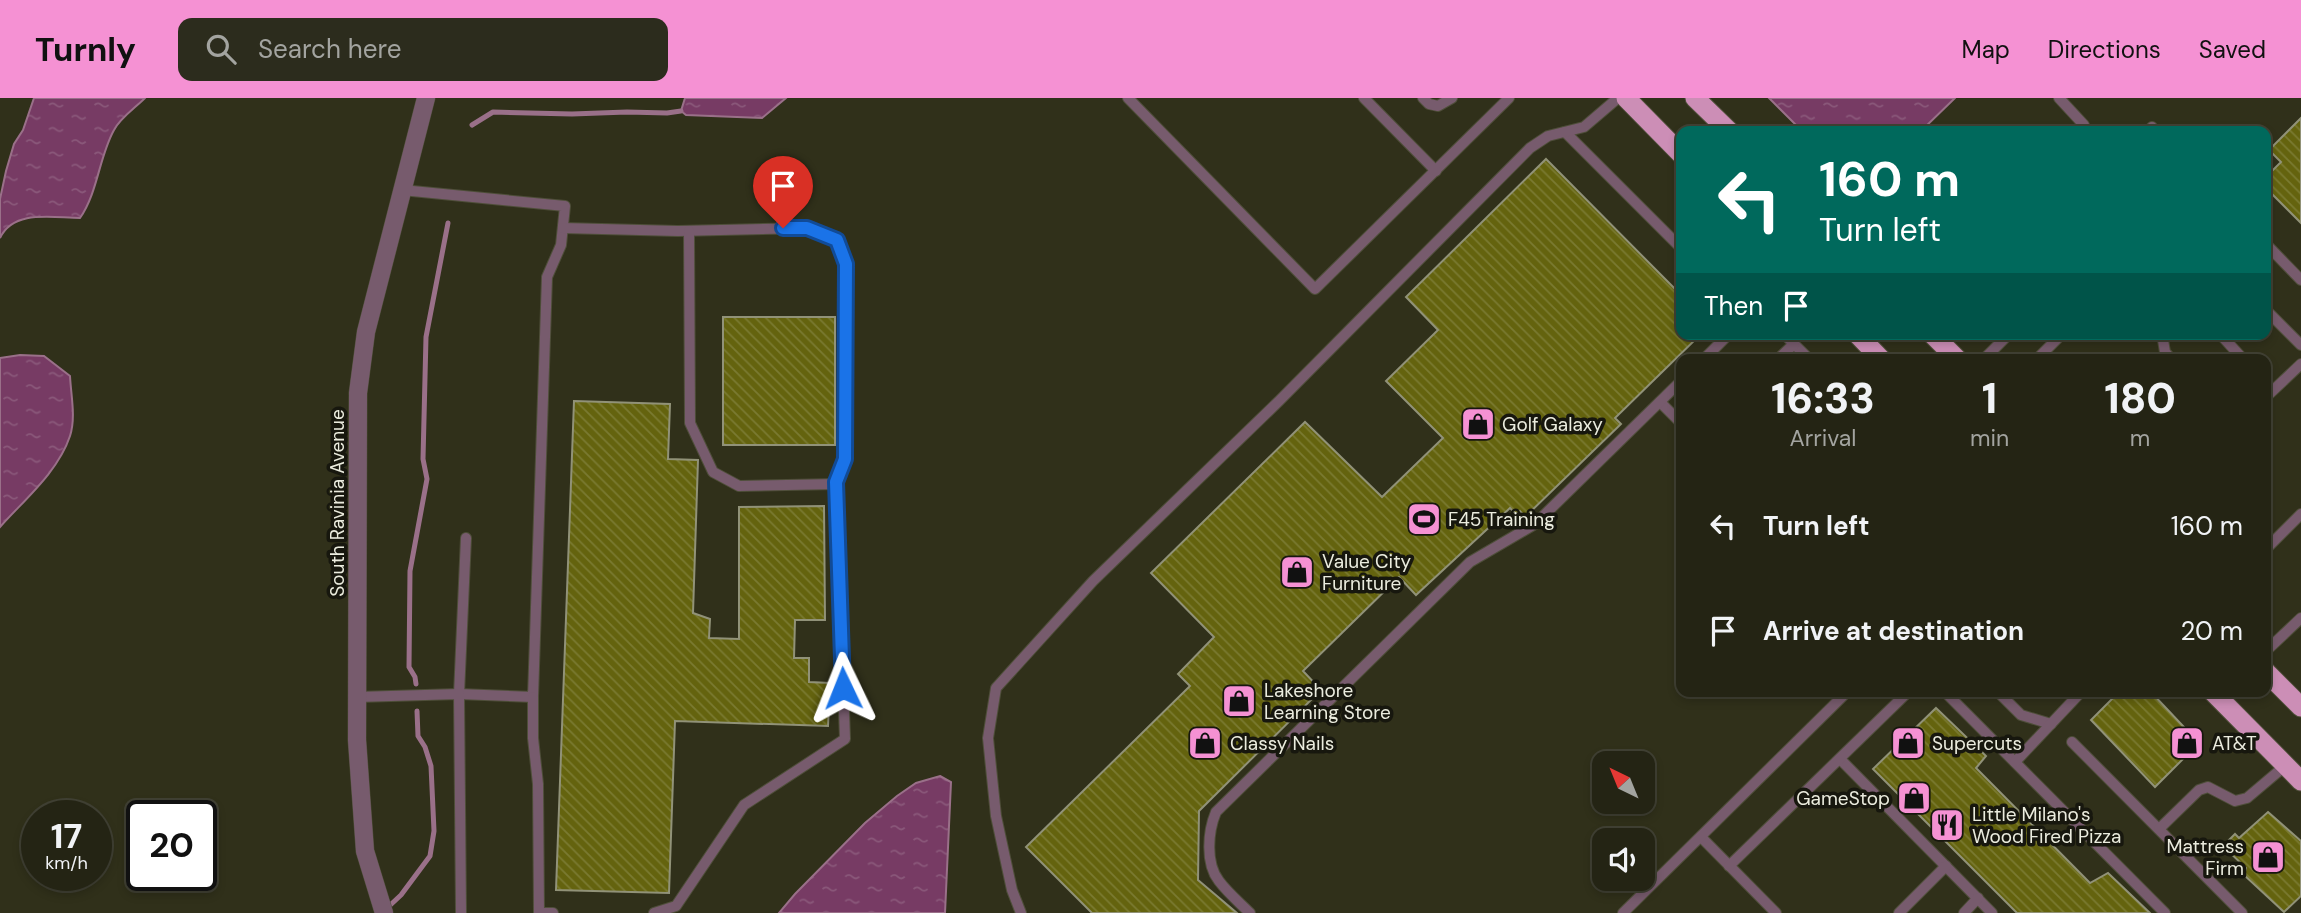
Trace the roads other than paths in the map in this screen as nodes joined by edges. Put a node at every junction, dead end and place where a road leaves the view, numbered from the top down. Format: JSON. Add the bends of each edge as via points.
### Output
{"nodes":[{"id":1,"x":426,"y":98,"type":"edge"},
{"id":2,"x":1128,"y":98,"type":"edge"},
{"id":3,"x":1364,"y":98,"type":"edge"},
{"id":4,"x":1423,"y":98,"type":"edge"},
{"id":5,"x":1452,"y":98,"type":"edge"},
{"id":6,"x":1509,"y":98,"type":"edge"},
{"id":7,"x":1618,"y":98,"type":"edge"},
{"id":8,"x":1626,"y":98,"type":"edge"},
{"id":9,"x":1695,"y":98,"type":"edge"},
{"id":10,"x":2059,"y":98,"type":"edge"},
{"id":11,"x":1724,"y":126,"type":"edge"},
{"id":12,"x":2082,"y":126,"type":"edge"},
{"id":13,"x":1565,"y":132,"type":"junction"},
{"id":14,"x":1676,"y":149,"type":"edge"},
{"id":15,"x":1436,"y":171,"type":"junction"},
{"id":16,"x":402,"y":190,"type":"junction"},
{"id":17,"x":563,"y":228,"type":"junction"},
{"id":18,"x":689,"y":231,"type":"junction"},
{"id":19,"x":1676,"y":243,"type":"edge"},
{"id":20,"x":2271,"y":249,"type":"edge"},
{"id":21,"x":2301,"y":279,"type":"edge"},
{"id":22,"x":2271,"y":315,"type":"edge"},
{"id":23,"x":1723,"y":340,"type":"edge"},
{"id":24,"x":1790,"y":340,"type":"edge"},
{"id":25,"x":1863,"y":340,"type":"edge"},
{"id":26,"x":1938,"y":340,"type":"edge"},
{"id":27,"x":2003,"y":340,"type":"edge"},
{"id":28,"x":2057,"y":340,"type":"edge"},
{"id":29,"x":2226,"y":340,"type":"edge"},
{"id":30,"x":1794,"y":344,"type":"junction"},
{"id":31,"x":2301,"y":345,"type":"edge"},
{"id":32,"x":1709,"y":354,"type":"edge"},
{"id":33,"x":1783,"y":354,"type":"edge"},
{"id":34,"x":1804,"y":354,"type":"edge"},
{"id":35,"x":1876,"y":354,"type":"edge"},
{"id":36,"x":1952,"y":354,"type":"edge"},
{"id":37,"x":1989,"y":354,"type":"edge"},
{"id":38,"x":2042,"y":354,"type":"edge"},
{"id":39,"x":2238,"y":354,"type":"edge"},
{"id":40,"x":2301,"y":364,"type":"edge"},
{"id":41,"x":1676,"y":386,"type":"edge"},
{"id":42,"x":2271,"y":389,"type":"edge"},
{"id":43,"x":1660,"y":402,"type":"junction"},
{"id":44,"x":1676,"y":418,"type":"edge"},
{"id":45,"x":836,"y":484,"type":"junction"},
{"id":46,"x":2301,"y":514,"type":"edge"},
{"id":47,"x":466,"y":538,"type":"dead end"},
{"id":48,"x":2271,"y":544,"type":"edge"},
{"id":49,"x":2301,"y":618,"type":"edge"},
{"id":50,"x":2271,"y":646,"type":"edge"},
{"id":51,"x":2271,"y":677,"type":"edge"},
{"id":52,"x":459,"y":694,"type":"junction"},
{"id":53,"x":533,"y":697,"type":"junction"},
{"id":54,"x":1842,"y":697,"type":"edge"},
{"id":55,"x":1903,"y":697,"type":"edge"},
{"id":56,"x":1950,"y":697,"type":"edge"},
{"id":57,"x":2003,"y":697,"type":"edge"},
{"id":58,"x":2076,"y":697,"type":"edge"},
{"id":59,"x":2218,"y":697,"type":"edge"},
{"id":60,"x":357,"y":698,"type":"junction"},
{"id":61,"x":2301,"y":707,"type":"edge"},
{"id":62,"x":2051,"y":724,"type":"junction"},
{"id":63,"x":2072,"y":742,"type":"dead end"},
{"id":64,"x":1840,"y":759,"type":"junction"},
{"id":65,"x":2015,"y":762,"type":"junction"},
{"id":66,"x":2286,"y":765,"type":"junction"},
{"id":67,"x":2301,"y":781,"type":"edge"},
{"id":68,"x":2159,"y":829,"type":"junction"},
{"id":69,"x":1701,"y":837,"type":"junction"},
{"id":70,"x":1729,"y":866,"type":"junction"},
{"id":71,"x":1946,"y":866,"type":"junction"},
{"id":72,"x":1978,"y":898,"type":"junction"},
{"id":73,"x":384,"y":913,"type":"edge"},
{"id":74,"x":461,"y":913,"type":"edge"},
{"id":75,"x":553,"y":913,"type":"edge"},
{"id":76,"x":654,"y":913,"type":"edge"},
{"id":77,"x":1021,"y":913,"type":"edge"},
{"id":78,"x":1250,"y":913,"type":"edge"},
{"id":79,"x":1623,"y":913,"type":"edge"},
{"id":80,"x":1776,"y":913,"type":"edge"},
{"id":81,"x":1899,"y":913,"type":"edge"},
{"id":82,"x":1964,"y":913,"type":"edge"},
{"id":83,"x":1992,"y":913,"type":"edge"},
{"id":84,"x":2165,"y":913,"type":"edge"},
{"id":85,"x":2242,"y":913,"type":"edge"}],
"edges":[{"from":1,"to":16,"type":"street","name":"South Ravinia Avenue"},
{"from":2,"to":15,"type":"lane","via":[[1315,289]]},
{"from":3,"to":15,"type":"lane"},
{"from":4,"to":5,"type":"lane","via":[[1438,106]]},
{"from":6,"to":15,"type":"lane"},
{"from":7,"to":13,"type":"lane","via":[[1584,127]]},
{"from":8,"to":14,"type":"highway"},
{"from":9,"to":11,"type":"highway"},
{"from":10,"to":12,"type":"lane"},
{"from":13,"to":19,"type":"lane"},
{"from":13,"to":77,"type":"lane","via":[[1548,135],[1530,148],[1093,582],[996,688],[988,738],[996,816]]},
{"from":16,"to":17,"type":"lane","via":[[565,206]]},
{"from":16,"to":60,"type":"street","name":"South Ravinia Avenue","via":[[366,332],[358,393]]},
{"from":17,"to":18,"type":"lane"},
{"from":17,"to":53,"type":"lane","via":[[547,277]]},
{"from":18,"to":45,"type":"lane","via":[[690,424],[713,471],[739,486]]},
{"from":18,"to":45,"type":"lane","via":[[807,228],[837,240],[846,278],[845,459]]},
{"from":20,"to":21,"type":"lane"},
{"from":22,"to":31,"type":"lane"},
{"from":23,"to":32,"type":"lane"},
{"from":24,"to":30,"type":"lane"},
{"from":25,"to":35,"type":"highway"},
{"from":26,"to":36,"type":"highway"},
{"from":27,"to":37,"type":"lane"},
{"from":28,"to":38,"type":"lane"},
{"from":29,"to":39,"type":"lane"},
{"from":30,"to":33,"type":"lane"},
{"from":30,"to":34,"type":"lane"},
{"from":40,"to":42,"type":"lane"},
{"from":41,"to":43,"type":"lane"},
{"from":43,"to":44,"type":"lane"},
{"from":43,"to":78,"type":"lane","via":[[1535,524],[1469,562],[1216,812],[1210,850],[1214,873]]},
{"from":45,"to":76,"type":"lane","via":[[845,739],[744,805],[676,906]]},
{"from":46,"to":48,"type":"lane"},
{"from":47,"to":52,"type":"lane"},
{"from":49,"to":50,"type":"lane"},
{"from":51,"to":61,"type":"highway"},
{"from":52,"to":53,"type":"lane"},
{"from":52,"to":60,"type":"lane"},
{"from":52,"to":74,"type":"lane"},
{"from":53,"to":75,"type":"lane","via":[[538,912]]},
{"from":54,"to":69,"type":"lane"},
{"from":55,"to":64,"type":"lane"},
{"from":56,"to":65,"type":"lane"},
{"from":57,"to":62,"type":"lane","via":[[2021,715]]},
{"from":58,"to":62,"type":"lane"},
{"from":59,"to":66,"type":"highway"},
{"from":60,"to":73,"type":"street","name":"South Ravinia Avenue","via":[[365,851]]},
{"from":62,"to":65,"type":"lane"},
{"from":63,"to":68,"type":"lane"},
{"from":64,"to":70,"type":"lane"},
{"from":64,"to":71,"type":"lane"},
{"from":65,"to":84,"type":"lane"},
{"from":66,"to":67,"type":"highway"},
{"from":66,"to":68,"type":"lane","via":[[2248,798],[2235,801],[2208,787],[2199,790]]},
{"from":68,"to":85,"type":"lane"},
{"from":69,"to":70,"type":"lane"},
{"from":69,"to":79,"type":"lane"},
{"from":70,"to":80,"type":"lane"},
{"from":71,"to":72,"type":"lane"},
{"from":71,"to":81,"type":"lane"},
{"from":72,"to":82,"type":"lane"},
{"from":72,"to":83,"type":"lane"}]}
